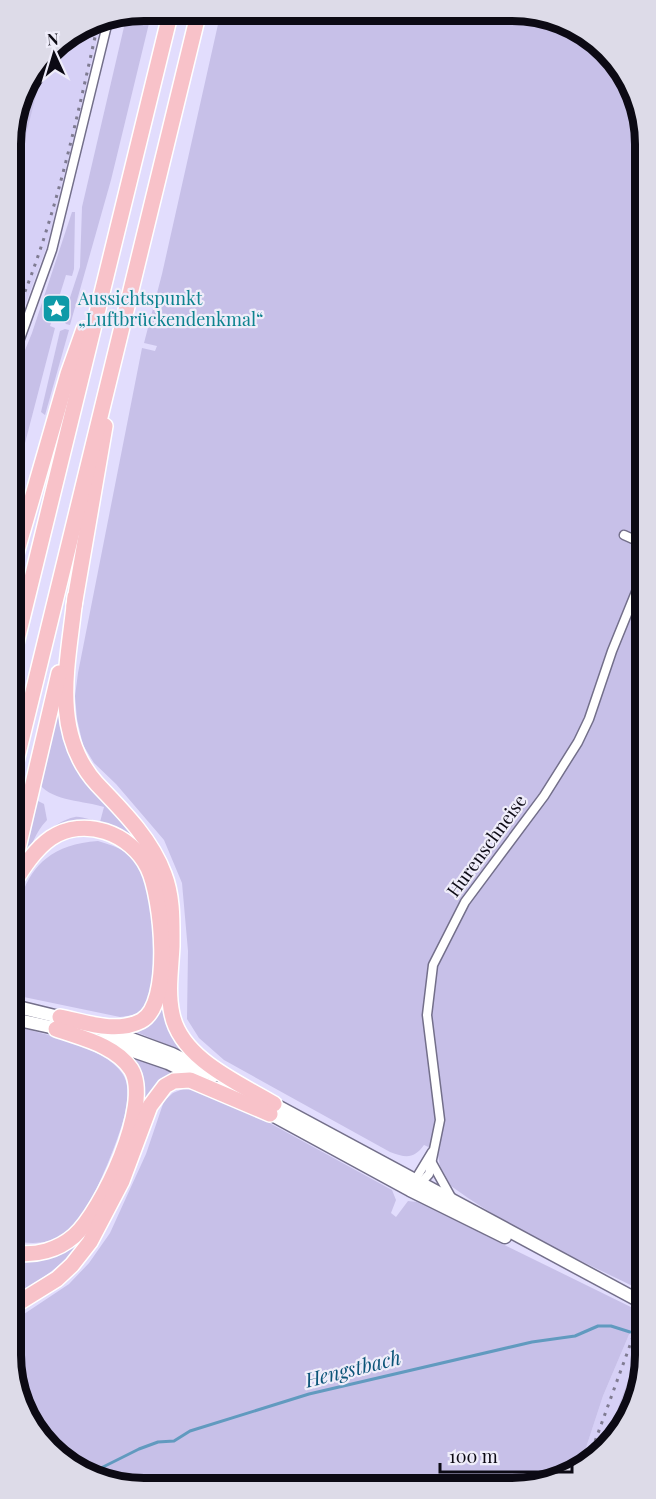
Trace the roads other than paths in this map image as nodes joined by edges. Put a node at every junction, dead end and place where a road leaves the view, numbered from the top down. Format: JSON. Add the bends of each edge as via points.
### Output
{"nodes":[{"id":1,"x":169,"y":21,"type":"edge"},
{"id":2,"x":196,"y":21,"type":"edge"},
{"id":3,"x":108,"y":26,"type":"edge"},
{"id":4,"x":105,"y":279,"type":"junction"},
{"id":5,"x":21,"y":336,"type":"edge"},
{"id":6,"x":116,"y":342,"type":"junction"},
{"id":7,"x":624,"y":535,"type":"dead end"},
{"id":8,"x":21,"y":537,"type":"edge"},
{"id":9,"x":635,"y":540,"type":"edge"},
{"id":10,"x":635,"y":594,"type":"edge"},
{"id":11,"x":75,"y":597,"type":"junction"},
{"id":12,"x":21,"y":623,"type":"edge"},
{"id":13,"x":21,"y":740,"type":"edge"},
{"id":14,"x":21,"y":834,"type":"edge"},
{"id":15,"x":21,"y":874,"type":"edge"},
{"id":16,"x":21,"y":1009,"type":"edge"},
{"id":17,"x":21,"y":1020,"type":"edge"},
{"id":18,"x":58,"y":1023,"type":"junction"},
{"id":19,"x":272,"y":1109,"type":"junction"},
{"id":20,"x":434,"y":1149,"type":"junction"},
{"id":21,"x":432,"y":1163,"type":"junction"},
{"id":22,"x":416,"y":1183,"type":"junction"},
{"id":23,"x":452,"y":1199,"type":"junction"},
{"id":24,"x":543,"y":1251,"type":"junction"},
{"id":25,"x":21,"y":1253,"type":"edge"},
{"id":26,"x":635,"y":1299,"type":"edge"},
{"id":27,"x":21,"y":1301,"type":"edge"}],
"edges":[{"from":1,"to":4,"type":"highway"},
{"from":2,"to":6,"type":"highway"},
{"from":3,"to":5,"type":"street","via":[[52,250]]},
{"from":4,"to":8,"type":"highway","via":[[68,374]]},
{"from":4,"to":12,"type":"highway"},
{"from":6,"to":11,"type":"highway","via":[[100,461]]},
{"from":6,"to":13,"type":"highway"},
{"from":7,"to":9,"type":"street"},
{"from":10,"to":20,"type":"street","name":"Hurenschneise","via":[[578,742],[544,796],[465,902],[433,965],[427,1015],[440,1106]]},
{"from":11,"to":14,"type":"highway"},
{"from":11,"to":19,"type":"highway","via":[[65,687],[68,725],[85,768],[146,840],[165,877],[171,908],[170,998],[175,1024],[190,1049]]},
{"from":15,"to":18,"type":"highway","via":[[45,842],[67,830],[82,828],[108,832],[127,842],[144,862],[153,881],[161,951],[158,990],[150,1013],[128,1027]]},
{"from":16,"to":18,"type":"main road"},
{"from":17,"to":18,"type":"main road"},
{"from":18,"to":19,"type":"main road","via":[[168,1063]]},
{"from":18,"to":25,"type":"highway","via":[[122,1059],[135,1079],[136,1104],[112,1177],[87,1222],[58,1246]]},
{"from":19,"to":22,"type":"main road"},
{"from":19,"to":27,"type":"highway","via":[[190,1080],[165,1086],[150,1106],[122,1181],[90,1242],[57,1279]]},
{"from":20,"to":21,"type":"street","name":"Hurenschneise"},
{"from":20,"to":22,"type":"street","name":"Hurenschneise"},
{"from":21,"to":22,"type":"street","name":"Hurenschneise"},
{"from":21,"to":23,"type":"street"},
{"from":22,"to":23,"type":"main road"},
{"from":22,"to":24,"type":"main road","via":[[485,1228]]},
{"from":23,"to":24,"type":"main road"},
{"from":24,"to":26,"type":"main road"}]}
